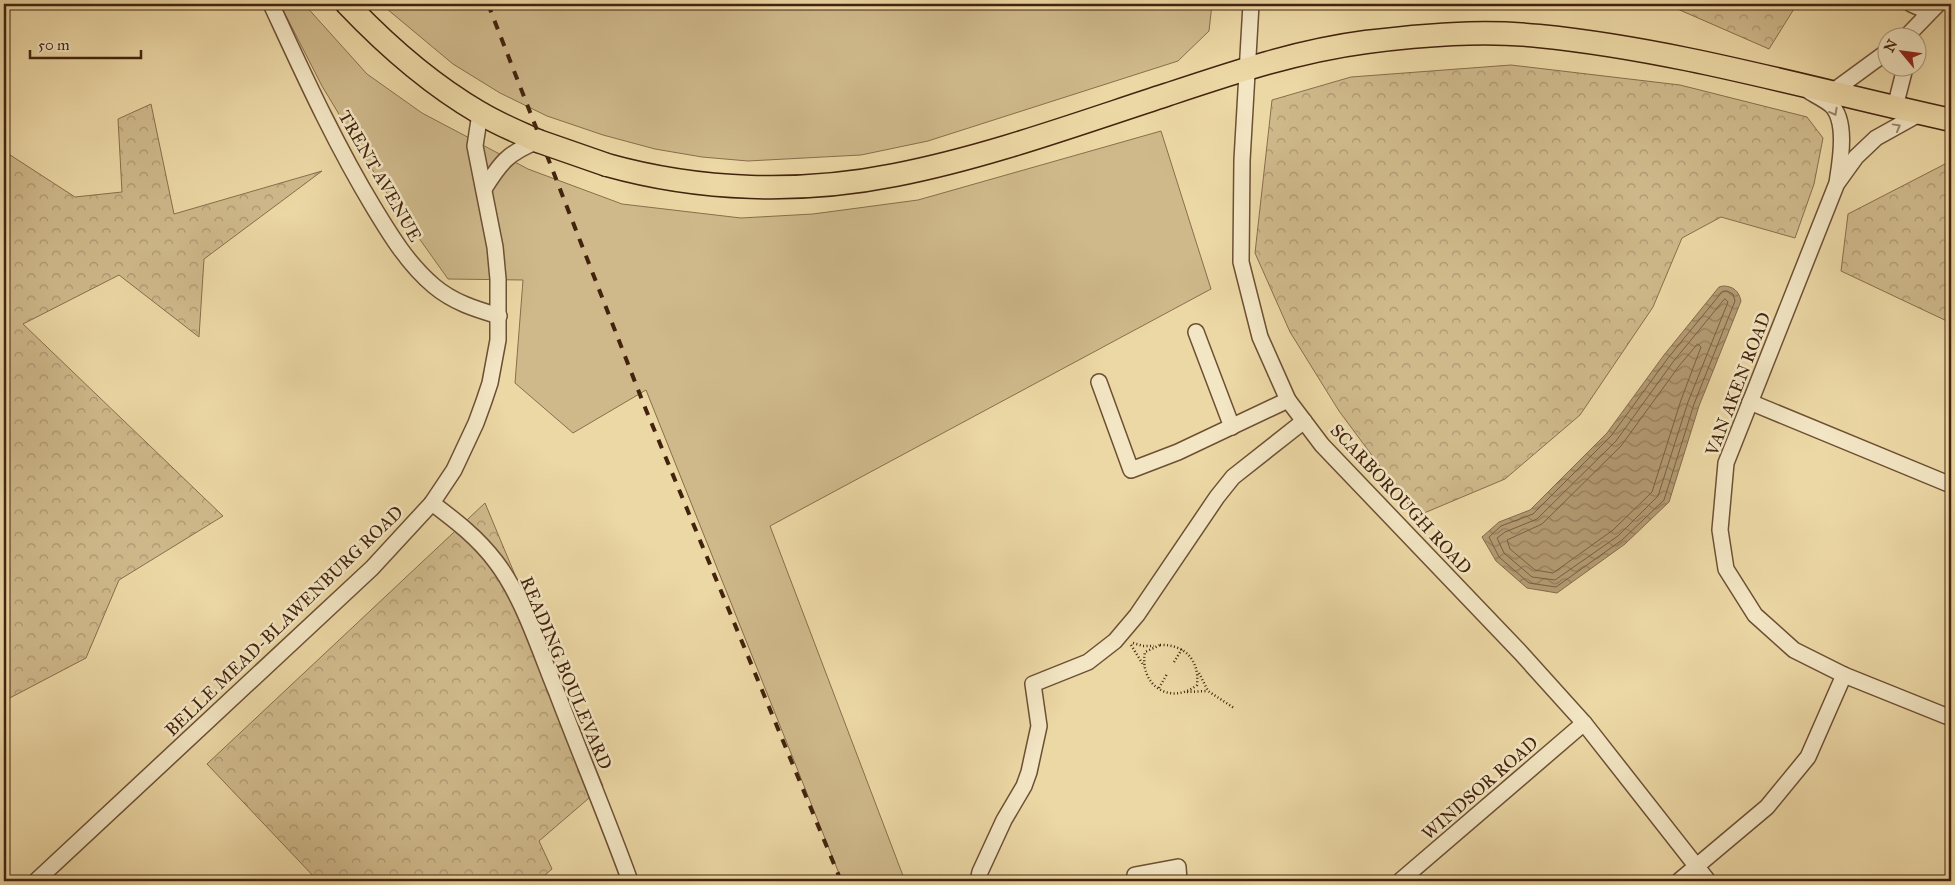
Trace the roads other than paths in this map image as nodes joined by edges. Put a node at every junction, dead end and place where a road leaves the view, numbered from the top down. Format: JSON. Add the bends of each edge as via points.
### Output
{"nodes":[{"id":1,"x":271,"y":4,"type":"edge"},
{"id":2,"x":347,"y":4,"type":"edge"},
{"id":3,"x":1251,"y":4,"type":"edge"},
{"id":4,"x":1911,"y":4,"type":"edge"},
{"id":5,"x":1934,"y":8,"type":"edge"},
{"id":6,"x":1915,"y":28,"type":"edge"},
{"id":7,"x":1878,"y":58,"type":"edge"},
{"id":8,"x":1248,"y":68,"type":"junction"},
{"id":9,"x":1902,"y":78,"type":"edge"},
{"id":10,"x":1796,"y":83,"type":"junction"},
{"id":11,"x":1832,"y":92,"type":"junction"},
{"id":12,"x":1895,"y":107,"type":"junction"},
{"id":13,"x":480,"y":113,"type":"junction"},
{"id":14,"x":1921,"y":113,"type":"junction"},
{"id":15,"x":1951,"y":120,"type":"edge"},
{"id":16,"x":538,"y":141,"type":"junction"},
{"id":17,"x":1837,"y":183,"type":"junction"},
{"id":18,"x":484,"y":189,"type":"junction"},
{"id":19,"x":499,"y":316,"type":"junction"},
{"id":20,"x":1196,"y":332,"type":"dead end"},
{"id":21,"x":1099,"y":382,"type":"dead end"},
{"id":22,"x":1288,"y":400,"type":"junction"},
{"id":23,"x":1750,"y":402,"type":"junction"},
{"id":24,"x":1304,"y":421,"type":"junction"},
{"id":25,"x":1232,"y":427,"type":"junction"},
{"id":26,"x":1951,"y":485,"type":"edge"},
{"id":27,"x":432,"y":504,"type":"junction"},
{"id":28,"x":1844,"y":675,"type":"junction"},
{"id":29,"x":1951,"y":718,"type":"edge"},
{"id":30,"x":1584,"y":723,"type":"junction"},
{"id":31,"x":1696,"y":866,"type":"junction"},
{"id":32,"x":36,"y":881,"type":"edge"},
{"id":33,"x":630,"y":881,"type":"edge"},
{"id":34,"x":978,"y":881,"type":"edge"},
{"id":35,"x":1134,"y":881,"type":"edge"},
{"id":36,"x":1179,"y":881,"type":"edge"},
{"id":37,"x":1400,"y":881,"type":"edge"},
{"id":38,"x":1679,"y":881,"type":"edge"},
{"id":39,"x":1708,"y":881,"type":"edge"}],
"edges":[{"from":1,"to":19,"type":"street","name":"TRENT AVENUE","via":[[352,172],[396,244],[413,266],[436,287],[468,307]]},
{"from":2,"to":13,"type":"highway","via":[[401,56]]},
{"from":3,"to":8,"type":"street","name":"SCARBOROUGH ROAD"},
{"from":4,"to":5,"type":"street"},
{"from":5,"to":6,"type":"street"},
{"from":7,"to":11,"type":"street"},
{"from":8,"to":10,"type":"highway","via":[[1298,54],[1363,42],[1431,35],[1536,35],[1647,51]]},
{"from":8,"to":16,"type":"highway","bridge":true,"via":[[990,152],[893,176],[832,184],[773,188],[690,183],[643,175]]},
{"from":8,"to":22,"type":"street","name":"SCARBOROUGH ROAD","via":[[1242,160],[1241,262],[1260,337]]},
{"from":9,"to":12,"type":"street"},
{"from":10,"to":11,"type":"highway"},
{"from":10,"to":17,"type":"street","name":"VAN AKEN ROAD","one_way":true,"via":[[1832,106],[1839,122],[1842,138]]},
{"from":11,"to":12,"type":"highway"},
{"from":12,"to":14,"type":"highway"},
{"from":13,"to":16,"type":"highway"},
{"from":13,"to":18,"type":"street","via":[[475,146]]},
{"from":14,"to":15,"type":"highway"},
{"from":17,"to":14,"type":"street","name":"VAN AKEN ROAD","one_way":true,"via":[[1856,157],[1876,138]]},
{"from":16,"to":18,"type":"street","via":[[500,163]]},
{"from":17,"to":23,"type":"street","name":"VAN AKEN ROAD"},
{"from":18,"to":19,"type":"street","via":[[495,247]]},
{"from":19,"to":27,"type":"street","name":"BELLE MEAD-BLAWENBURG ROAD","via":[[498,340],[484,401],[454,470]]},
{"from":20,"to":25,"type":"street"},
{"from":21,"to":25,"type":"street","via":[[1131,470]]},
{"from":22,"to":24,"type":"street","name":"SCARBOROUGH ROAD"},
{"from":22,"to":25,"type":"street"},
{"from":23,"to":26,"type":"street"},
{"from":23,"to":28,"type":"street","name":"VAN AKEN ROAD","via":[[1726,463],[1720,530],[1726,569],[1755,615],[1794,650]]},
{"from":24,"to":30,"type":"street","name":"SCARBOROUGH ROAD","via":[[1322,445]]},
{"from":24,"to":34,"type":"street","via":[[1233,477],[1216,497],[1137,615],[1115,641],[1088,662],[1033,684],[1038,726],[1029,772]]},
{"from":27,"to":32,"type":"street","name":"BELLE MEAD-BLAWENBURG ROAD","via":[[372,568]]},
{"from":27,"to":33,"type":"street","name":"READING BOULEVARD","via":[[476,539],[512,587],[536,639]]},
{"from":28,"to":29,"type":"street","name":"VAN AKEN ROAD"},
{"from":28,"to":31,"type":"street","via":[[1808,757],[1766,807]]},
{"from":30,"to":31,"type":"street","name":"SCARBOROUGH ROAD"},
{"from":30,"to":37,"type":"street","name":"WINDSOR ROAD"},
{"from":31,"to":38,"type":"street"},
{"from":31,"to":39,"type":"street","name":"SCARBOROUGH ROAD"},
{"from":35,"to":36,"type":"street","via":[[1135,875],[1178,868]]}]}
